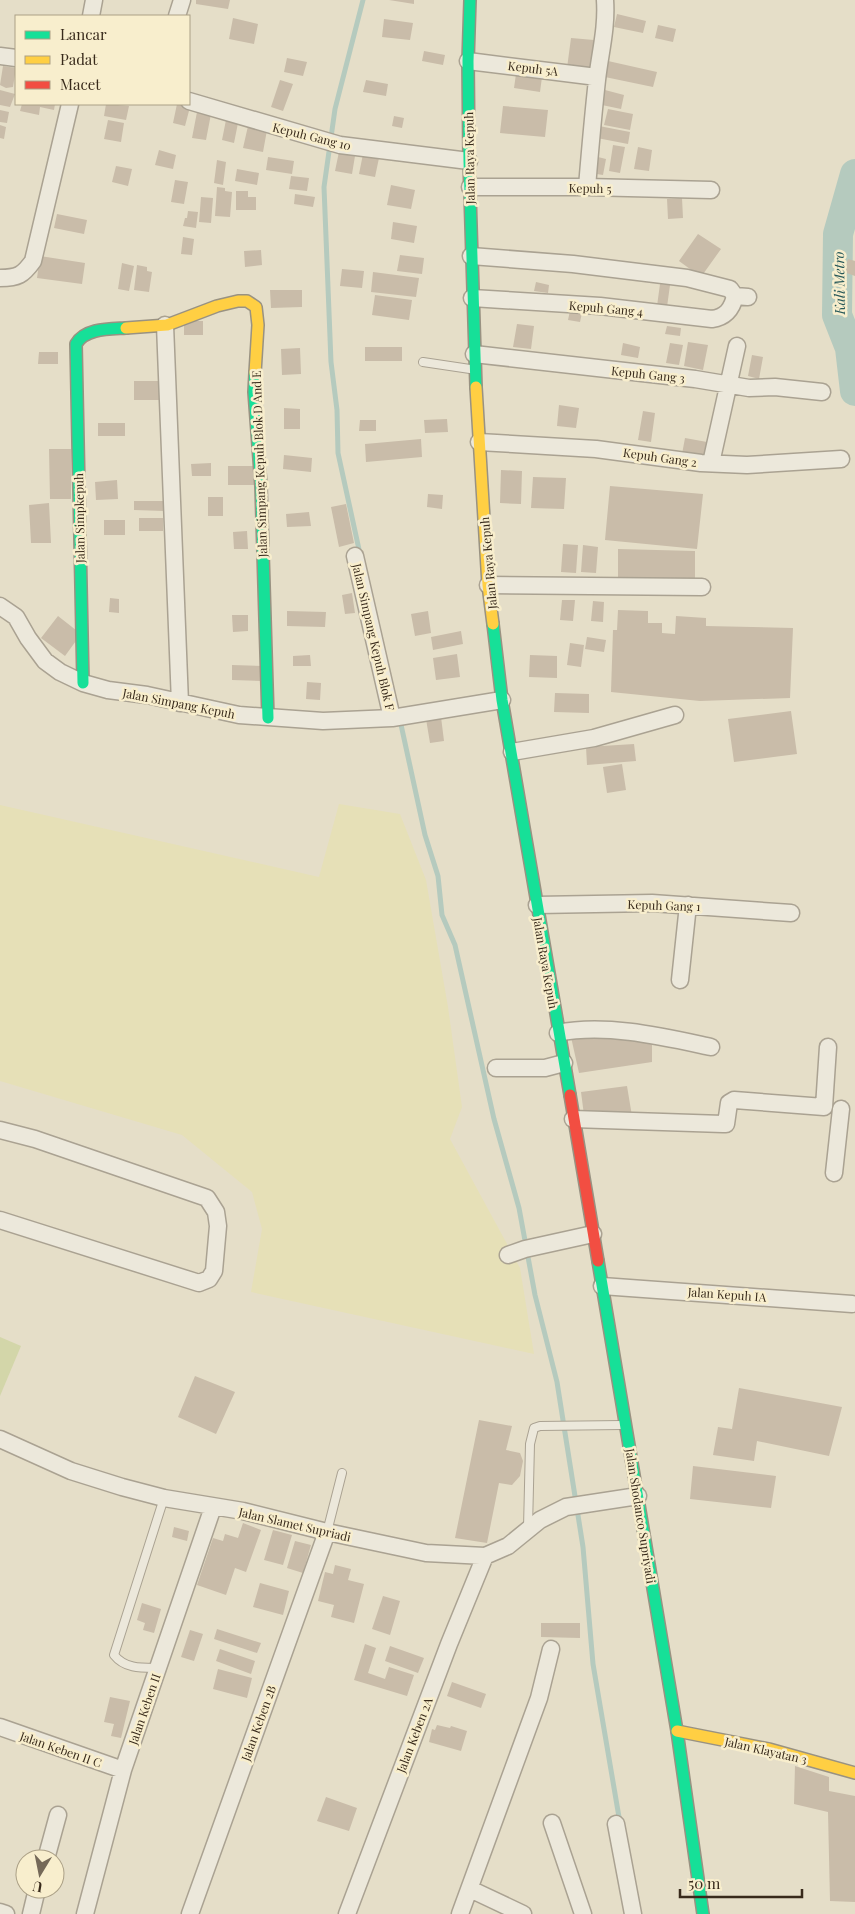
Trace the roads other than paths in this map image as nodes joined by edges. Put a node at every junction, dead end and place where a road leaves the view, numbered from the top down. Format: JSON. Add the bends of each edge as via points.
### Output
{"nodes":[{"id":1,"x":94,"y":0,"type":"edge"},
{"id":2,"x":182,"y":0,"type":"edge"},
{"id":3,"x":470,"y":0,"type":"edge"},
{"id":4,"x":605,"y":0,"type":"edge"},
{"id":5,"x":91,"y":15,"type":"edge"},
{"id":6,"x":177,"y":15,"type":"edge"},
{"id":7,"x":0,"y":56,"type":"edge"},
{"id":8,"x":15,"y":58,"type":"edge"},
{"id":9,"x":468,"y":61,"type":"junction"},
{"id":10,"x":597,"y":77,"type":"junction"},
{"id":11,"x":190,"y":101,"type":"edge"},
{"id":12,"x":70,"y":105,"type":"edge"},
{"id":13,"x":469,"y":161,"type":"junction"},
{"id":14,"x":470,"y":187,"type":"junction"},
{"id":15,"x":588,"y":187,"type":"junction"},
{"id":16,"x":711,"y":190,"type":"dead end"},
{"id":17,"x":471,"y":256,"type":"junction"},
{"id":18,"x":0,"y":278,"type":"edge"},
{"id":19,"x":472,"y":298,"type":"junction"},
{"id":20,"x":165,"y":325,"type":"junction"},
{"id":21,"x":738,"y":346,"type":"dead end"},
{"id":22,"x":422,"y":362,"type":"dead end"},
{"id":23,"x":474,"y":362,"type":"junction"},
{"id":24,"x":728,"y":384,"type":"junction"},
{"id":25,"x":822,"y":392,"type":"dead end"},
{"id":26,"x":479,"y":442,"type":"junction"},
{"id":27,"x":842,"y":458,"type":"dead end"},
{"id":28,"x":711,"y":463,"type":"junction"},
{"id":29,"x":355,"y":556,"type":"dead end"},
{"id":30,"x":488,"y":585,"type":"junction"},
{"id":31,"x":702,"y":587,"type":"dead end"},
{"id":32,"x":0,"y":606,"type":"edge"},
{"id":33,"x":83,"y":683,"type":"junction"},
{"id":34,"x":502,"y":700,"type":"junction"},
{"id":35,"x":180,"y":703,"type":"junction"},
{"id":36,"x":675,"y":715,"type":"dead end"},
{"id":37,"x":268,"y":718,"type":"junction"},
{"id":38,"x":393,"y":718,"type":"junction"},
{"id":39,"x":512,"y":752,"type":"junction"},
{"id":40,"x":536,"y":905,"type":"junction"},
{"id":41,"x":688,"y":905,"type":"junction"},
{"id":42,"x":791,"y":913,"type":"dead end"},
{"id":43,"x":680,"y":980,"type":"dead end"},
{"id":44,"x":558,"y":1033,"type":"junction"},
{"id":45,"x":711,"y":1047,"type":"dead end"},
{"id":46,"x":828,"y":1047,"type":"dead end"},
{"id":47,"x":564,"y":1063,"type":"junction"},
{"id":48,"x":496,"y":1068,"type":"dead end"},
{"id":49,"x":836,"y":1108,"type":"junction"},
{"id":50,"x":574,"y":1119,"type":"junction"},
{"id":51,"x":0,"y":1130,"type":"edge"},
{"id":52,"x":834,"y":1173,"type":"dead end"},
{"id":53,"x":0,"y":1220,"type":"edge"},
{"id":54,"x":593,"y":1234,"type":"junction"},
{"id":55,"x":508,"y":1255,"type":"dead end"},
{"id":56,"x":602,"y":1286,"type":"junction"},
{"id":57,"x":852,"y":1304,"type":"dead end"},
{"id":58,"x":626,"y":1425,"type":"junction"},
{"id":59,"x":0,"y":1439,"type":"edge"},
{"id":60,"x":342,"y":1473,"type":"dead end"},
{"id":61,"x":638,"y":1496,"type":"junction"},
{"id":62,"x":164,"y":1498,"type":"junction"},
{"id":63,"x":213,"y":1506,"type":"junction"},
{"id":64,"x":528,"y":1530,"type":"junction"},
{"id":65,"x":327,"y":1532,"type":"junction"},
{"id":66,"x":484,"y":1556,"type":"junction"},
{"id":67,"x":551,"y":1649,"type":"dead end"},
{"id":68,"x":158,"y":1668,"type":"junction"},
{"id":69,"x":0,"y":1727,"type":"edge"},
{"id":70,"x":677,"y":1731,"type":"junction"},
{"id":71,"x":123,"y":1770,"type":"junction"},
{"id":72,"x":855,"y":1773,"type":"edge"},
{"id":73,"x":58,"y":1815,"type":"dead end"},
{"id":74,"x":552,"y":1823,"type":"dead end"},
{"id":75,"x":616,"y":1824,"type":"dead end"},
{"id":76,"x":49,"y":1849,"type":"edge"},
{"id":77,"x":470,"y":1889,"type":"junction"},
{"id":78,"x":35,"y":1899,"type":"edge"},
{"id":79,"x":0,"y":1912,"type":"edge"},
{"id":80,"x":6,"y":1914,"type":"edge"},
{"id":81,"x":31,"y":1914,"type":"edge"},
{"id":82,"x":85,"y":1914,"type":"edge"},
{"id":83,"x":190,"y":1914,"type":"edge"},
{"id":84,"x":347,"y":1914,"type":"edge"},
{"id":85,"x":460,"y":1914,"type":"edge"},
{"id":86,"x":523,"y":1914,"type":"edge"},
{"id":87,"x":583,"y":1914,"type":"edge"},
{"id":88,"x":633,"y":1914,"type":"edge"},
{"id":89,"x":703,"y":1914,"type":"edge"}],
"edges":[{"from":1,"to":5,"type":"street"},
{"from":2,"to":6,"type":"street"},
{"from":3,"to":9,"type":"main road","name":"Jalan Raya Kepuh"},
{"from":4,"to":10,"type":"street","via":[[603,47]]},
{"from":7,"to":8,"type":"street"},
{"from":9,"to":10,"type":"street","name":"Kepuh 5A"},
{"from":9,"to":13,"type":"main road","name":"Jalan Raya Kepuh"},
{"from":10,"to":15,"type":"street"},
{"from":11,"to":13,"type":"street","name":"Kepuh Gang 10","via":[[340,145]]},
{"from":12,"to":18,"type":"street","via":[[33,261],[25,273]]},
{"from":13,"to":14,"type":"main road","name":"Jalan Raya Kepuh"},
{"from":14,"to":15,"type":"street","name":"Kepuh 5"},
{"from":14,"to":17,"type":"main road","name":"Jalan Raya Kepuh"},
{"from":15,"to":16,"type":"street","name":"Kepuh 5"},
{"from":17,"to":19,"type":"main road","name":"Jalan Raya Kepuh"},
{"from":17,"to":19,"type":"street","name":"Kepuh Gang 4","via":[[687,278],[730,289],[739,299],[728,312],[712,319],[600,306]]},
{"from":19,"to":23,"type":"main road","name":"Jalan Raya Kepuh"},
{"from":20,"to":33,"type":"main road","name":"Jalan Simpkepuh","via":[[109,329],[78,338]]},
{"from":20,"to":35,"type":"street"},
{"from":20,"to":37,"type":"main road","name":"Jalan Simpang Kepuh Blok D And E","via":[[241,301],[256,307],[254,392],[261,486]]},
{"from":21,"to":24,"type":"street"},
{"from":22,"to":23,"type":"lane"},
{"from":23,"to":24,"type":"street","name":"Kepuh Gang 3"},
{"from":23,"to":26,"type":"main road","name":"Jalan Raya Kepuh"},
{"from":24,"to":25,"type":"street","name":"Kepuh Gang 3"},
{"from":24,"to":28,"type":"street"},
{"from":26,"to":28,"type":"street","name":"Kepuh Gang 2","via":[[596,449]]},
{"from":26,"to":30,"type":"main road","name":"Jalan Raya Kepuh"},
{"from":27,"to":28,"type":"street","name":"Kepuh Gang 2","via":[[746,465]]},
{"from":29,"to":38,"type":"street","name":"Jalan Simpang Kepuh Blok F"},
{"from":30,"to":31,"type":"street"},
{"from":30,"to":34,"type":"main road","name":"Jalan Raya Kepuh"},
{"from":32,"to":33,"type":"street","name":"Jalan Simpang Kepuh","via":[[16,617],[46,661]]},
{"from":33,"to":35,"type":"street","name":"Jalan Simpang Kepuh"},
{"from":34,"to":38,"type":"street","name":"Jalan Simpang Kepuh"},
{"from":34,"to":39,"type":"main road","name":"Jalan Raya Kepuh"},
{"from":35,"to":37,"type":"street","name":"Jalan Simpang Kepuh"},
{"from":36,"to":39,"type":"street","via":[[594,738]]},
{"from":37,"to":38,"type":"street","name":"Jalan Simpang Kepuh","via":[[323,721]]},
{"from":39,"to":40,"type":"main road","name":"Jalan Raya Kepuh"},
{"from":40,"to":41,"type":"street","name":"Kepuh Gang 1"},
{"from":40,"to":44,"type":"main road","name":"Jalan Raya Kepuh"},
{"from":41,"to":42,"type":"street","name":"Kepuh Gang 1"},
{"from":41,"to":43,"type":"street"},
{"from":44,"to":45,"type":"street","via":[[575,1029],[644,1033]]},
{"from":44,"to":47,"type":"main road","name":"Jalan Raya Kepuh"},
{"from":46,"to":49,"type":"street"},
{"from":47,"to":48,"type":"street","via":[[545,1068]]},
{"from":47,"to":50,"type":"main road","name":"Jalan Raya Kepuh"},
{"from":49,"to":50,"type":"street","via":[[734,1100],[729,1103],[726,1124]]},
{"from":49,"to":52,"type":"street"},
{"from":50,"to":54,"type":"main road","name":"Jalan Shodanco Supriyadi"},
{"from":51,"to":53,"type":"street","via":[[207,1198],[216,1212],[218,1226],[214,1271],[209,1279],[199,1283]]},
{"from":54,"to":55,"type":"street"},
{"from":54,"to":56,"type":"main road","name":"Jalan Shodanco Supriyadi"},
{"from":56,"to":57,"type":"street","name":"Jalan Kepuh IA"},
{"from":56,"to":58,"type":"main road","name":"Jalan Shodanco Supriyadi"},
{"from":58,"to":61,"type":"main road","name":"Jalan Shodanco Supriyadi"},
{"from":58,"to":64,"type":"lane","via":[[534,1428]]},
{"from":59,"to":62,"type":"street","name":"Jalan Slamet Supriadi","via":[[71,1472]]},
{"from":60,"to":65,"type":"lane"},
{"from":61,"to":64,"type":"street","name":"Jalan Slamet Supriadi","via":[[566,1507]]},
{"from":61,"to":70,"type":"main road","name":"Jalan Shodanco Supriyadi"},
{"from":62,"to":63,"type":"street","name":"Jalan Slamet Supriadi"},
{"from":62,"to":68,"type":"lane","via":[[114,1655],[119,1661],[138,1668]]},
{"from":63,"to":65,"type":"street","name":"Jalan Slamet Supriadi"},
{"from":63,"to":68,"type":"street","name":"Jalan Keben II"},
{"from":64,"to":66,"type":"street","name":"Jalan Slamet Supriadi","via":[[508,1546]]},
{"from":65,"to":66,"type":"street","name":"Jalan Slamet Supriadi","via":[[426,1552]]},
{"from":65,"to":83,"type":"street","name":"Jalan Keben 2B"},
{"from":66,"to":84,"type":"street","name":"Jalan Keben 2A"},
{"from":67,"to":77,"type":"street","via":[[539,1698]]},
{"from":68,"to":71,"type":"street","name":"Jalan Keben II"},
{"from":69,"to":71,"type":"street","name":"Jalan Keben II C"},
{"from":70,"to":72,"type":"main road","name":"Jalan Klayatan 3","via":[[769,1749]]},
{"from":70,"to":89,"type":"main road","name":"Jalan Shodanco Supriyadi"},
{"from":71,"to":82,"type":"street","name":"Jalan Keben II"},
{"from":73,"to":76,"type":"street"},
{"from":74,"to":87,"type":"street"},
{"from":75,"to":88,"type":"street"},
{"from":77,"to":85,"type":"street"},
{"from":77,"to":86,"type":"street"},
{"from":78,"to":81,"type":"street"},
{"from":79,"to":80,"type":"street"}]}
